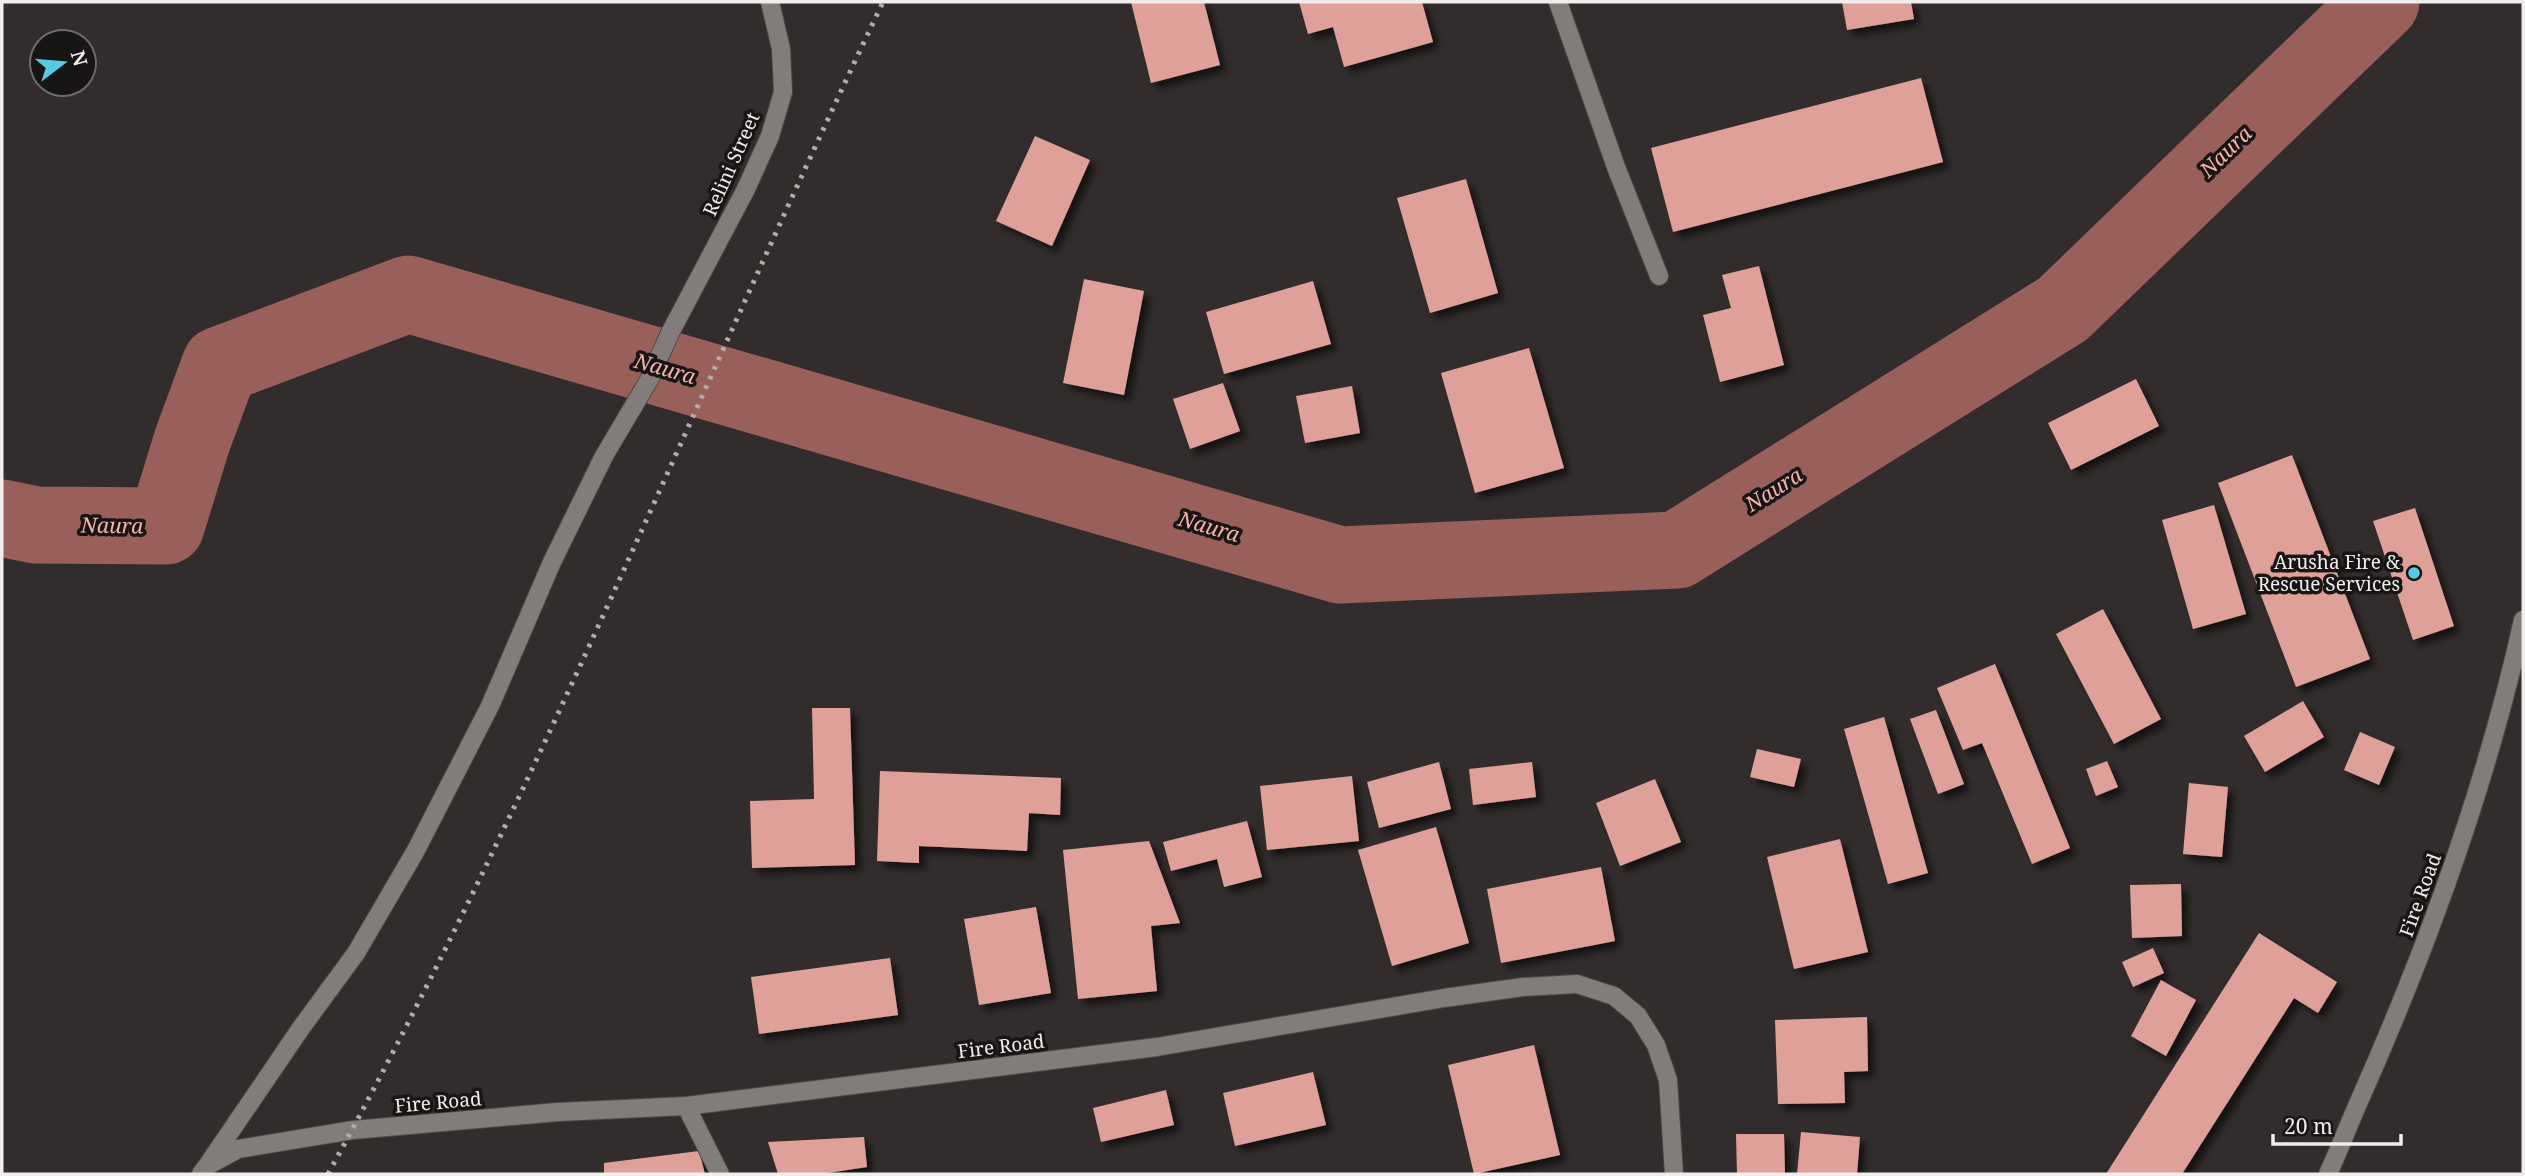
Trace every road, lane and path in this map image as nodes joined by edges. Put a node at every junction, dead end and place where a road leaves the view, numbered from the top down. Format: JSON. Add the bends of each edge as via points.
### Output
{"nodes":[{"id":1,"x":770,"y":2,"type":"edge"},
{"id":2,"x":1558,"y":2,"type":"edge"},
{"id":3,"x":1659,"y":276,"type":"dead end"},
{"id":4,"x":2523,"y":620,"type":"edge"},
{"id":5,"x":686,"y":1106,"type":"junction"},
{"id":6,"x":204,"y":1170,"type":"edge"},
{"id":7,"x":720,"y":1174,"type":"edge"},
{"id":8,"x":1674,"y":1174,"type":"edge"},
{"id":9,"x":2328,"y":1174,"type":"edge"}],
"edges":[{"from":1,"to":6,"type":"street","name":"Relini Street","via":[[781,49],[783,92],[746,189],[649,380],[604,456],[490,706],[415,852],[356,953]]},
{"from":2,"to":3,"type":"street"},
{"from":4,"to":9,"type":"street","name":"Fire Road","via":[[2493,744],[2449,882]]},
{"from":5,"to":6,"type":"street","name":"Fire Road","via":[[352,1130],[238,1149]]},
{"from":5,"to":7,"type":"street"},
{"from":5,"to":8,"type":"street","name":"Fire Road","via":[[1144,1049],[1444,998],[1577,984],[1614,996],[1638,1016],[1656,1045],[1668,1080]]}]}
